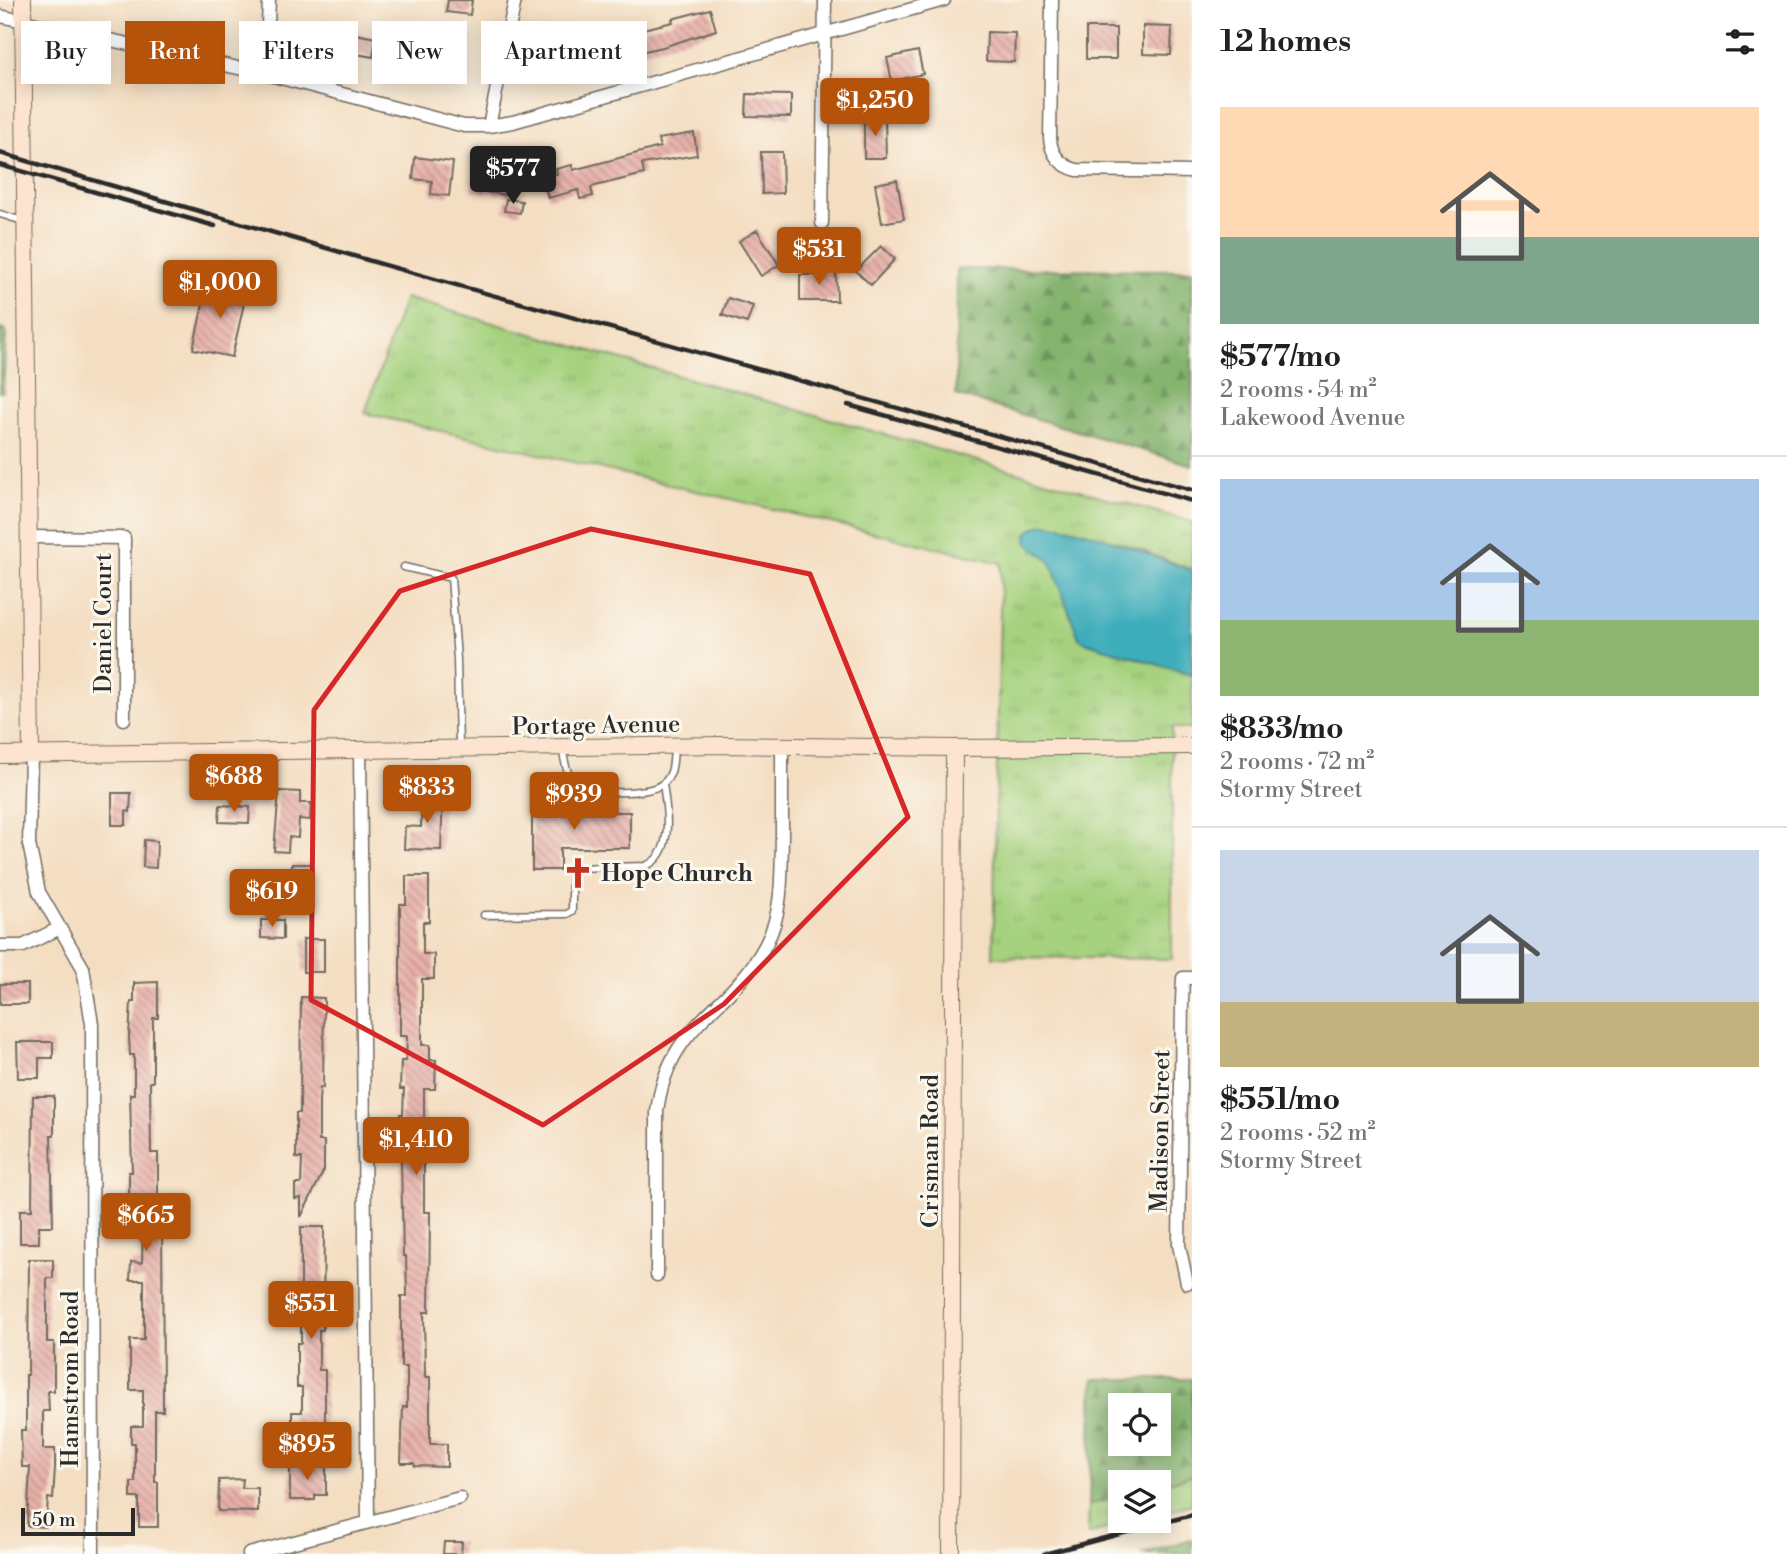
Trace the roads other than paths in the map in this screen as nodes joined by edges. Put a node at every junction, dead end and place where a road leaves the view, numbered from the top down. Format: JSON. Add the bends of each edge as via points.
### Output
{"nodes":[{"id":1,"x":23,"y":0,"type":"edge"},
{"id":2,"x":269,"y":0,"type":"edge"},
{"id":3,"x":515,"y":0,"type":"edge"},
{"id":4,"x":825,"y":0,"type":"edge"},
{"id":5,"x":943,"y":0,"type":"edge"},
{"id":6,"x":1052,"y":0,"type":"edge"},
{"id":7,"x":0,"y":16,"type":"edge"},
{"id":8,"x":23,"y":21,"type":"joint"},
{"id":9,"x":268,"y":21,"type":"edge"},
{"id":10,"x":825,"y":33,"type":"junction"},
{"id":11,"x":111,"y":40,"type":"edge"},
{"id":12,"x":239,"y":68,"type":"edge"},
{"id":13,"x":24,"y":84,"type":"edge"},
{"id":14,"x":304,"y":84,"type":"edge"},
{"id":15,"x":489,"y":126,"type":"junction"},
{"id":16,"x":1192,"y":172,"type":"edge"},
{"id":17,"x":0,"y":214,"type":"edge"},
{"id":18,"x":25,"y":221,"type":"junction"},
{"id":19,"x":822,"y":223,"type":"dead end"},
{"id":20,"x":29,"y":537,"type":"junction"},
{"id":21,"x":404,"y":567,"type":"dead end"},
{"id":22,"x":124,"y":719,"type":"dead end"},
{"id":23,"x":674,"y":746,"type":"junction"},
{"id":24,"x":1192,"y":746,"type":"edge"},
{"id":25,"x":562,"y":748,"type":"junction"},
{"id":26,"x":782,"y":748,"type":"junction"},
{"id":27,"x":954,"y":748,"type":"junction"},
{"id":28,"x":459,"y":749,"type":"junction"},
{"id":29,"x":360,"y":751,"type":"junction"},
{"id":30,"x":0,"y":755,"type":"edge"},
{"id":31,"x":30,"y":755,"type":"junction"},
{"id":32,"x":663,"y":784,"type":"junction"},
{"id":33,"x":484,"y":915,"type":"dead end"},
{"id":34,"x":60,"y":928,"type":"junction"},
{"id":35,"x":0,"y":946,"type":"edge"},
{"id":36,"x":1187,"y":978,"type":"edge"},
{"id":37,"x":657,"y":1275,"type":"dead end"},
{"id":38,"x":1187,"y":1283,"type":"dead end"},
{"id":39,"x":460,"y":1498,"type":"dead end"},
{"id":40,"x":368,"y":1522,"type":"junction"},
{"id":41,"x":93,"y":1554,"type":"edge"},
{"id":42,"x":249,"y":1554,"type":"edge"},
{"id":43,"x":951,"y":1554,"type":"edge"}],
"edges":[{"from":1,"to":8,"type":"street","name":"Hamstrom Road"},
{"from":2,"to":9,"type":"street"},
{"from":3,"to":15,"type":"street"},
{"from":4,"to":10,"type":"street"},
{"from":5,"to":10,"type":"street"},
{"from":6,"to":16,"type":"street","via":[[1050,138],[1056,157],[1077,170]]},
{"from":7,"to":8,"type":"street"},
{"from":10,"to":15,"type":"street"},
{"from":10,"to":19,"type":"street"},
{"from":11,"to":12,"type":"street"},
{"from":13,"to":18,"type":"street","name":"Hamstrom Road"},
{"from":14,"to":15,"type":"street","via":[[464,126]]},
{"from":17,"to":18,"type":"lane"},
{"from":18,"to":20,"type":"street","name":"Hamstrom Road"},
{"from":20,"to":22,"type":"street","name":"Daniel Court","via":[[124,538]]},
{"from":20,"to":31,"type":"street","name":"Hamstrom Road"},
{"from":21,"to":28,"type":"lane","via":[[451,578]]},
{"from":23,"to":25,"type":"street","name":"Portage Avenue"},
{"from":23,"to":26,"type":"street","name":"Portage Avenue"},
{"from":23,"to":32,"type":"lane","via":[[670,776]]},
{"from":24,"to":27,"type":"street","name":"Portage Avenue"},
{"from":25,"to":28,"type":"street","name":"Portage Avenue"},
{"from":25,"to":32,"type":"lane","via":[[569,776],[587,790],[646,791]]},
{"from":26,"to":27,"type":"street","name":"Portage Avenue"},
{"from":26,"to":37,"type":"street","via":[[780,891],[773,928],[752,967],[681,1042],[661,1087]]},
{"from":27,"to":43,"type":"street","name":"Crisman Road"},
{"from":28,"to":29,"type":"street","name":"Portage Avenue"},
{"from":29,"to":31,"type":"street","name":"Portage Avenue"},
{"from":29,"to":40,"type":"street"},
{"from":30,"to":31,"type":"street","name":"Portage Avenue"},
{"from":31,"to":34,"type":"street","name":"Hamstrom Road","via":[[29,844],[39,892]]},
{"from":32,"to":33,"type":"lane","via":[[668,816],[663,850],[655,862],[575,868],[572,911],[567,914]]},
{"from":34,"to":35,"type":"street","via":[[23,946]]},
{"from":34,"to":41,"type":"street","name":"Hamstrom Road","via":[[83,968],[92,1024]]},
{"from":36,"to":38,"type":"street","name":"Madison Street","via":[[1179,1245]]},
{"from":39,"to":40,"type":"street"},
{"from":40,"to":42,"type":"street"}]}
